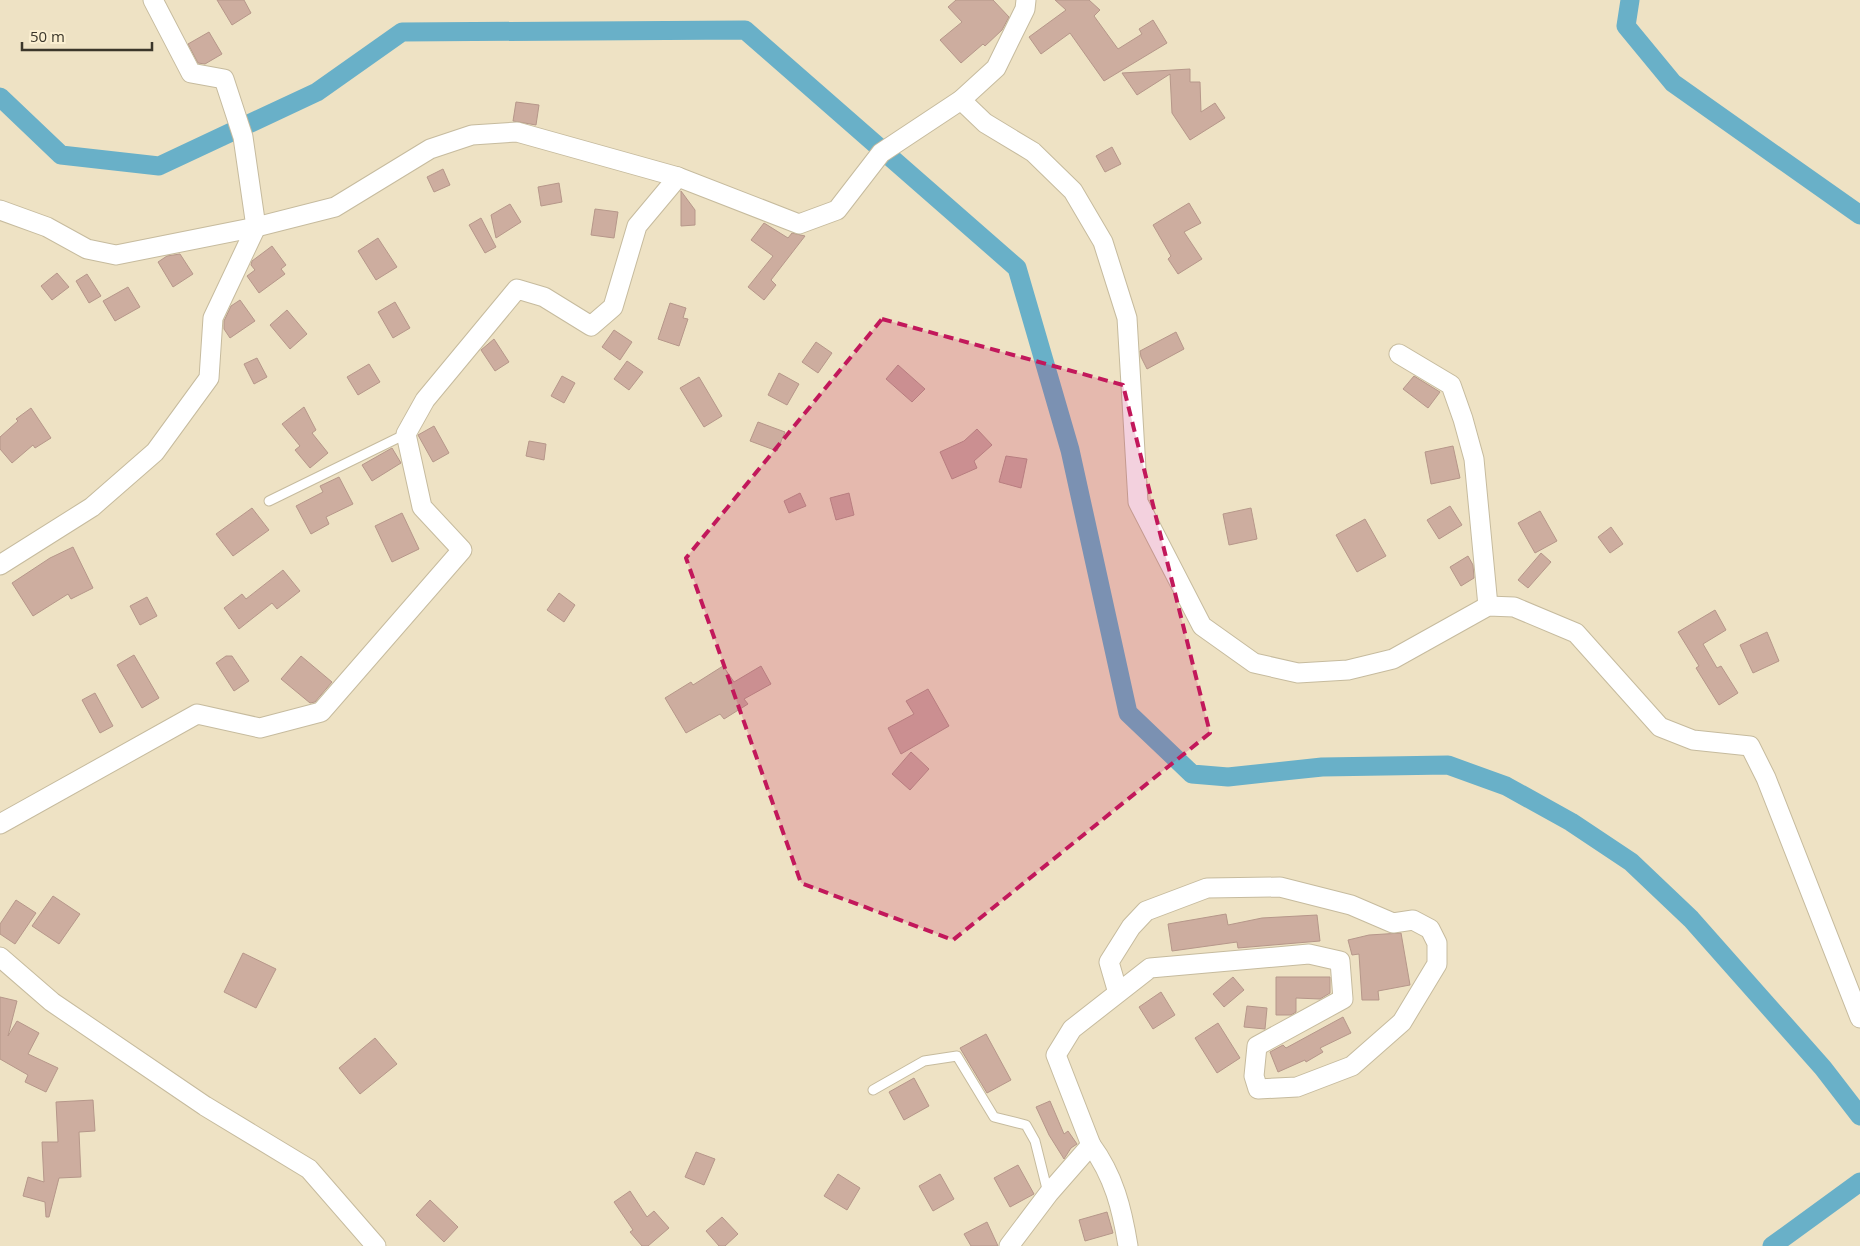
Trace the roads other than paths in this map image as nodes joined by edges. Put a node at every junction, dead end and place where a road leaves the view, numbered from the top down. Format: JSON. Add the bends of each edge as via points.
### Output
{"nodes":[{"id":1,"x":153,"y":0,"type":"edge"},
{"id":2,"x":1026,"y":0,"type":"edge"},
{"id":3,"x":961,"y":100,"type":"junction"},
{"id":4,"x":678,"y":177,"type":"junction"},
{"id":5,"x":0,"y":210,"type":"edge"},
{"id":6,"x":256,"y":227,"type":"junction"},
{"id":7,"x":1399,"y":354,"type":"dead end"},
{"id":8,"x":406,"y":434,"type":"junction"},
{"id":9,"x":269,"y":501,"type":"dead end"},
{"id":10,"x":0,"y":565,"type":"edge"},
{"id":11,"x":1488,"y":606,"type":"junction"},
{"id":12,"x":0,"y":824,"type":"edge"},
{"id":13,"x":0,"y":957,"type":"edge"},
{"id":14,"x":1118,"y":993,"type":"junction"},
{"id":15,"x":1860,"y":1018,"type":"edge"},
{"id":16,"x":873,"y":1090,"type":"dead end"},
{"id":17,"x":1091,"y":1146,"type":"junction"},
{"id":18,"x":1048,"y":1193,"type":"junction"},
{"id":19,"x":376,"y":1246,"type":"edge"},
{"id":20,"x":1009,"y":1246,"type":"edge"},
{"id":21,"x":1128,"y":1246,"type":"edge"}],
"edges":[{"from":1,"to":6,"type":"street","via":[[191,73],[224,79],[243,137]]},
{"from":2,"to":3,"type":"street","via":[[1025,9],[996,68]]},
{"from":3,"to":4,"type":"street","via":[[881,153],[837,210],[799,224]]},
{"from":3,"to":11,"type":"street","via":[[985,123],[1033,152],[1073,191],[1103,242],[1127,318],[1138,502],[1202,626],[1254,663],[1298,673],[1348,670],[1393,658]]},
{"from":4,"to":6,"type":"street","via":[[517,132],[472,136],[430,149],[334,207]]},
{"from":4,"to":8,"type":"street","via":[[637,226],[613,307],[591,326],[544,298],[517,289],[425,400]]},
{"from":5,"to":6,"type":"street","via":[[47,227],[87,249],[116,255]]},
{"from":6,"to":10,"type":"street","via":[[213,318],[209,378],[156,452],[92,507]]},
{"from":7,"to":11,"type":"street","via":[[1451,385],[1474,459]]},
{"from":8,"to":9,"type":"lane"},
{"from":8,"to":12,"type":"street","via":[[422,507],[462,550],[321,712],[260,728],[197,714]]},
{"from":11,"to":15,"type":"street","via":[[1514,607],[1576,634],[1660,727],[1693,740],[1750,746],[1766,778]]},
{"from":13,"to":19,"type":"street","via":[[68,1013],[205,1106],[309,1169]]},
{"from":14,"to":14,"type":"street","via":[[1150,968],[1309,954],[1340,961],[1343,999],[1258,1046],[1254,1076],[1258,1089],[1297,1087],[1352,1066],[1402,1022],[1437,964],[1437,942],[1430,929],[1414,920],[1393,923],[1351,906],[1280,888],[1207,888],[1146,911],[1131,927],[1109,962]]},
{"from":14,"to":17,"type":"street","via":[[1072,1029],[1056,1055]]},
{"from":16,"to":18,"type":"lane","via":[[924,1061],[957,1056],[994,1117],[1026,1124],[1035,1141]]},
{"from":17,"to":18,"type":"street"},
{"from":17,"to":21,"type":"street","via":[[1105,1164],[1120,1201]]},
{"from":18,"to":20,"type":"street"}]}
